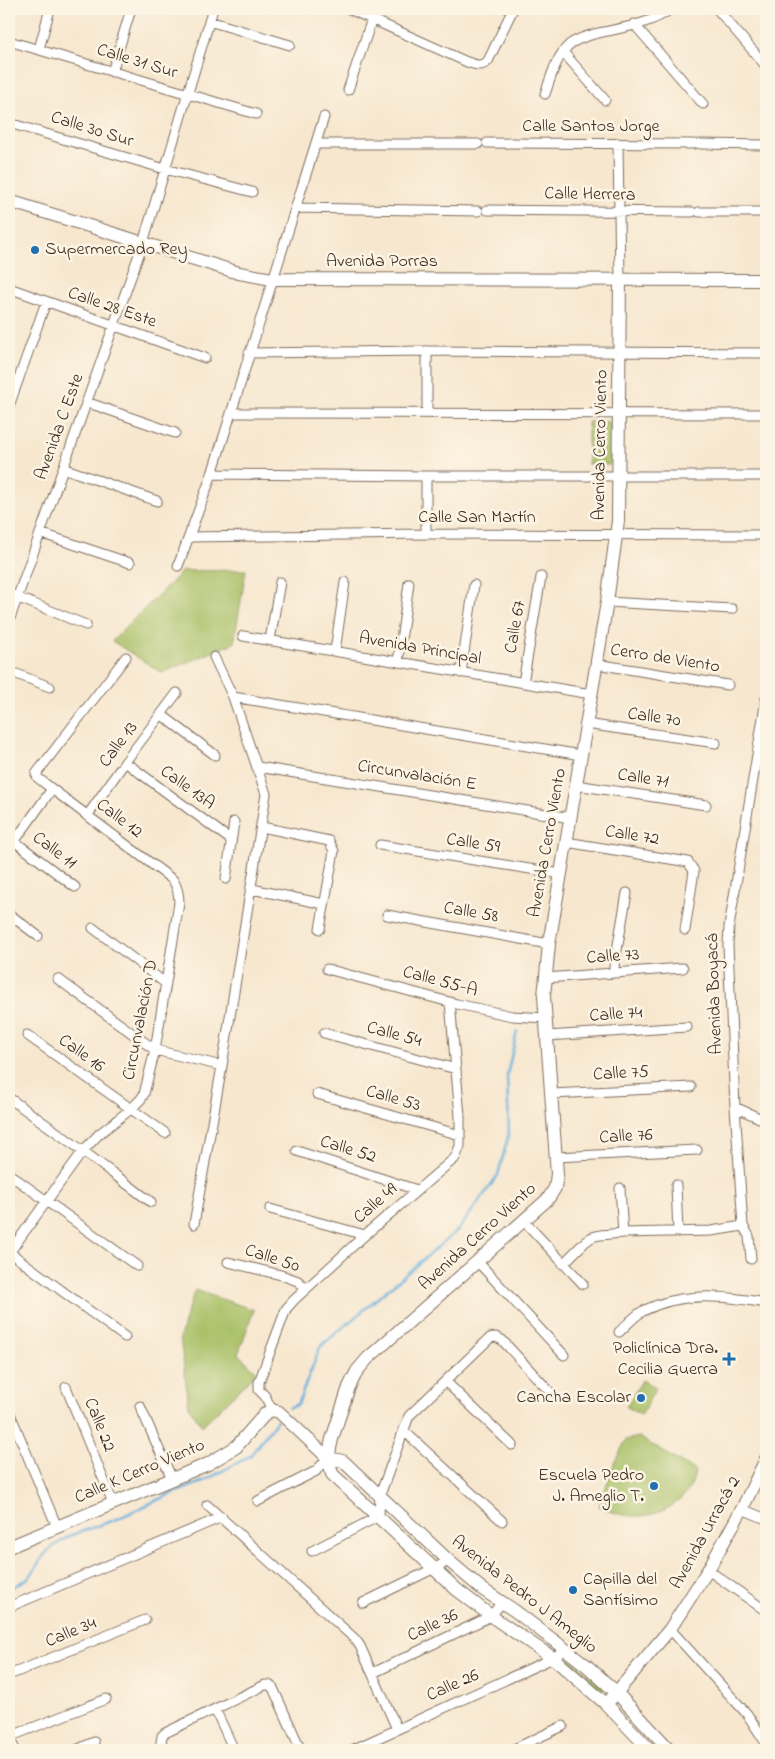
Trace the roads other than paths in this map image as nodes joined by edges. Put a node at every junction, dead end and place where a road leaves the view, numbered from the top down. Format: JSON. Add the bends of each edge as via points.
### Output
{"nodes":[{"id":1,"x":50,"y":9,"type":"edge"},
{"id":2,"x":131,"y":9,"type":"edge"},
{"id":3,"x":213,"y":9,"type":"edge"},
{"id":4,"x":349,"y":9,"type":"edge"},
{"id":5,"x":512,"y":9,"type":"edge"},
{"id":6,"x":672,"y":9,"type":"edge"},
{"id":7,"x":717,"y":9,"type":"edge"},
{"id":8,"x":372,"y":19,"type":"junction"},
{"id":9,"x":209,"y":21,"type":"junction"},
{"id":10,"x":634,"y":24,"type":"junction"},
{"id":11,"x":9,"y":41,"type":"edge"},
{"id":12,"x":290,"y":45,"type":"dead end"},
{"id":13,"x":39,"y":49,"type":"junction"},
{"id":14,"x":563,"y":52,"type":"junction"},
{"id":15,"x":766,"y":66,"type":"edge"},
{"id":16,"x":112,"y":72,"type":"junction"},
{"id":17,"x":348,"y":90,"type":"dead end"},
{"id":18,"x":187,"y":94,"type":"junction"},
{"id":19,"x":545,"y":94,"type":"dead end"},
{"id":20,"x":604,"y":100,"type":"dead end"},
{"id":21,"x":702,"y":104,"type":"dead end"},
{"id":22,"x":256,"y":114,"type":"dead end"},
{"id":23,"x":324,"y":116,"type":"dead end"},
{"id":24,"x":9,"y":123,"type":"edge"},
{"id":25,"x":316,"y":144,"type":"junction"},
{"id":26,"x":618,"y":144,"type":"junction"},
{"id":27,"x":766,"y":145,"type":"edge"},
{"id":28,"x":165,"y":169,"type":"junction"},
{"id":29,"x":252,"y":192,"type":"dead end"},
{"id":30,"x":9,"y":201,"type":"edge"},
{"id":31,"x":296,"y":208,"type":"junction"},
{"id":32,"x":619,"y":212,"type":"junction"},
{"id":33,"x":766,"y":212,"type":"edge"},
{"id":34,"x":143,"y":243,"type":"junction"},
{"id":35,"x":272,"y":279,"type":"junction"},
{"id":36,"x":620,"y":280,"type":"junction"},
{"id":37,"x":766,"y":280,"type":"edge"},
{"id":38,"x":9,"y":288,"type":"edge"},
{"id":39,"x":46,"y":302,"type":"junction"},
{"id":40,"x":114,"y":326,"type":"junction"},
{"id":41,"x":427,"y":351,"type":"junction"},
{"id":42,"x":619,"y":352,"type":"junction"},
{"id":43,"x":249,"y":353,"type":"junction"},
{"id":44,"x":766,"y":353,"type":"edge"},
{"id":45,"x":205,"y":358,"type":"dead end"},
{"id":46,"x":86,"y":402,"type":"junction"},
{"id":47,"x":9,"y":406,"type":"edge"},
{"id":48,"x":231,"y":413,"type":"junction"},
{"id":49,"x":427,"y":413,"type":"junction"},
{"id":50,"x":619,"y":414,"type":"junction"},
{"id":51,"x":766,"y":414,"type":"edge"},
{"id":52,"x":175,"y":433,"type":"dead end"},
{"id":53,"x":63,"y":468,"type":"junction"},
{"id":54,"x":212,"y":474,"type":"junction"},
{"id":55,"x":426,"y":476,"type":"junction"},
{"id":56,"x":619,"y":476,"type":"junction"},
{"id":57,"x":766,"y":476,"type":"edge"},
{"id":58,"x":157,"y":501,"type":"dead end"},
{"id":59,"x":40,"y":533,"type":"junction"},
{"id":60,"x":426,"y":534,"type":"junction"},
{"id":61,"x":617,"y":535,"type":"junction"},
{"id":62,"x":766,"y":535,"type":"edge"},
{"id":63,"x":189,"y":537,"type":"junction"},
{"id":64,"x":130,"y":563,"type":"dead end"},
{"id":65,"x":178,"y":566,"type":"dead end"},
{"id":66,"x":541,"y":577,"type":"dead end"},
{"id":67,"x":280,"y":582,"type":"dead end"},
{"id":68,"x":346,"y":582,"type":"dead end"},
{"id":69,"x":410,"y":583,"type":"dead end"},
{"id":70,"x":474,"y":585,"type":"dead end"},
{"id":71,"x":13,"y":596,"type":"edge"},
{"id":72,"x":607,"y":602,"type":"junction"},
{"id":73,"x":732,"y":608,"type":"dead end"},
{"id":74,"x":9,"y":621,"type":"edge"},
{"id":75,"x":86,"y":624,"type":"dead end"},
{"id":76,"x":243,"y":636,"type":"dead end"},
{"id":77,"x":270,"y":640,"type":"junction"},
{"id":78,"x":335,"y":651,"type":"junction"},
{"id":79,"x":126,"y":657,"type":"dead end"},
{"id":80,"x":214,"y":657,"type":"dead end"},
{"id":81,"x":398,"y":662,"type":"junction"},
{"id":82,"x":596,"y":664,"type":"junction"},
{"id":83,"x":9,"y":671,"type":"edge"},
{"id":84,"x":461,"y":672,"type":"junction"},
{"id":85,"x":523,"y":683,"type":"junction"},
{"id":86,"x":728,"y":686,"type":"dead end"},
{"id":87,"x":50,"y":687,"type":"dead end"},
{"id":88,"x":177,"y":694,"type":"dead end"},
{"id":89,"x":591,"y":694,"type":"junction"},
{"id":90,"x":233,"y":697,"type":"junction"},
{"id":91,"x":766,"y":699,"type":"edge"},
{"id":92,"x":162,"y":715,"type":"junction"},
{"id":93,"x":586,"y":724,"type":"junction"},
{"id":94,"x":763,"y":741,"type":"edge"},
{"id":95,"x":716,"y":743,"type":"dead end"},
{"id":96,"x":215,"y":755,"type":"dead end"},
{"id":97,"x":581,"y":756,"type":"junction"},
{"id":98,"x":125,"y":762,"type":"junction"},
{"id":99,"x":258,"y":767,"type":"junction"},
{"id":100,"x":576,"y":785,"type":"junction"},
{"id":101,"x":52,"y":789,"type":"junction"},
{"id":102,"x":706,"y":805,"type":"dead end"},
{"id":103,"x":87,"y":816,"type":"junction"},
{"id":104,"x":571,"y":818,"type":"junction"},
{"id":105,"x":234,"y":822,"type":"dead end"},
{"id":106,"x":262,"y":827,"type":"junction"},
{"id":107,"x":231,"y":840,"type":"junction"},
{"id":108,"x":566,"y":842,"type":"junction"},
{"id":109,"x":12,"y":845,"type":"edge"},
{"id":110,"x":380,"y":845,"type":"dead end"},
{"id":111,"x":561,"y":874,"type":"junction"},
{"id":112,"x":226,"y":879,"type":"dead end"},
{"id":113,"x":75,"y":887,"type":"dead end"},
{"id":114,"x":252,"y":889,"type":"junction"},
{"id":115,"x":179,"y":893,"type":"joint"},
{"id":116,"x":627,"y":893,"type":"dead end"},
{"id":117,"x":324,"y":904,"type":"junction"},
{"id":118,"x":9,"y":914,"type":"edge"},
{"id":119,"x":387,"y":915,"type":"dead end"},
{"id":120,"x":93,"y":928,"type":"dead end"},
{"id":121,"x":320,"y":929,"type":"dead end"},
{"id":122,"x":685,"y":930,"type":"dead end"},
{"id":123,"x":38,"y":936,"type":"dead end"},
{"id":124,"x":549,"y":944,"type":"junction"},
{"id":125,"x":682,"y":968,"type":"dead end"},
{"id":126,"x":327,"y":969,"type":"dead end"},
{"id":127,"x":613,"y":973,"type":"junction"},
{"id":128,"x":545,"y":978,"type":"junction"},
{"id":129,"x":58,"y":979,"type":"dead end"},
{"id":130,"x":165,"y":983,"type":"junction"},
{"id":131,"x":450,"y":1002,"type":"junction"},
{"id":132,"x":545,"y":1018,"type":"junction"},
{"id":133,"x":687,"y":1027,"type":"dead end"},
{"id":134,"x":324,"y":1033,"type":"dead end"},
{"id":135,"x":28,"y":1035,"type":"dead end"},
{"id":136,"x":547,"y":1036,"type":"junction"},
{"id":137,"x":155,"y":1050,"type":"junction"},
{"id":138,"x":222,"y":1066,"type":"junction"},
{"id":139,"x":456,"y":1069,"type":"junction"},
{"id":140,"x":691,"y":1087,"type":"dead end"},
{"id":141,"x":317,"y":1094,"type":"dead end"},
{"id":142,"x":552,"y":1094,"type":"junction"},
{"id":143,"x":9,"y":1098,"type":"edge"},
{"id":144,"x":735,"y":1104,"type":"junction"},
{"id":145,"x":131,"y":1109,"type":"junction"},
{"id":146,"x":766,"y":1114,"type":"edge"},
{"id":147,"x":766,"y":1121,"type":"edge"},
{"id":148,"x":165,"y":1133,"type":"dead end"},
{"id":149,"x":460,"y":1135,"type":"junction"},
{"id":150,"x":697,"y":1150,"type":"dead end"},
{"id":151,"x":83,"y":1151,"type":"junction"},
{"id":152,"x":297,"y":1151,"type":"dead end"},
{"id":153,"x":556,"y":1157,"type":"junction"},
{"id":154,"x":9,"y":1174,"type":"edge"},
{"id":155,"x":676,"y":1185,"type":"dead end"},
{"id":156,"x":620,"y":1188,"type":"dead end"},
{"id":157,"x":417,"y":1190,"type":"junction"},
{"id":158,"x":47,"y":1200,"type":"junction"},
{"id":159,"x":151,"y":1202,"type":"dead end"},
{"id":160,"x":270,"y":1209,"type":"dead end"},
{"id":161,"x":523,"y":1220,"type":"junction"},
{"id":162,"x":194,"y":1224,"type":"dead end"},
{"id":163,"x":743,"y":1226,"type":"junction"},
{"id":164,"x":678,"y":1232,"type":"junction"},
{"id":165,"x":623,"y":1233,"type":"junction"},
{"id":166,"x":364,"y":1235,"type":"junction"},
{"id":167,"x":9,"y":1252,"type":"edge"},
{"id":168,"x":751,"y":1259,"type":"dead end"},
{"id":169,"x":478,"y":1261,"type":"junction"},
{"id":170,"x":228,"y":1262,"type":"dead end"},
{"id":171,"x":563,"y":1264,"type":"junction"},
{"id":172,"x":137,"y":1266,"type":"dead end"},
{"id":173,"x":582,"y":1284,"type":"dead end"},
{"id":174,"x":306,"y":1288,"type":"junction"},
{"id":175,"x":766,"y":1303,"type":"edge"},
{"id":176,"x":620,"y":1332,"type":"dead end"},
{"id":177,"x":125,"y":1337,"type":"dead end"},
{"id":178,"x":564,"y":1355,"type":"dead end"},
{"id":179,"x":445,"y":1381,"type":"junction"},
{"id":180,"x":66,"y":1388,"type":"dead end"},
{"id":181,"x":550,"y":1392,"type":"dead end"},
{"id":182,"x":140,"y":1406,"type":"dead end"},
{"id":183,"x":272,"y":1410,"type":"junction"},
{"id":184,"x":9,"y":1411,"type":"edge"},
{"id":185,"x":403,"y":1430,"type":"junction"},
{"id":186,"x":512,"y":1445,"type":"dead end"},
{"id":187,"x":328,"y":1458,"type":"junction"},
{"id":188,"x":766,"y":1458,"type":"edge"},
{"id":189,"x":172,"y":1479,"type":"junction"},
{"id":190,"x":380,"y":1495,"type":"junction"},
{"id":191,"x":258,"y":1501,"type":"dead end"},
{"id":192,"x":114,"y":1503,"type":"junction"},
{"id":193,"x":207,"y":1504,"type":"dead end"},
{"id":194,"x":742,"y":1509,"type":"junction"},
{"id":195,"x":379,"y":1516,"type":"junction"},
{"id":196,"x":222,"y":1517,"type":"junction"},
{"id":197,"x":766,"y":1519,"type":"edge"},
{"id":198,"x":502,"y":1520,"type":"dead end"},
{"id":199,"x":57,"y":1527,"type":"junction"},
{"id":200,"x":9,"y":1547,"type":"edge"},
{"id":201,"x":312,"y":1551,"type":"dead end"},
{"id":202,"x":449,"y":1561,"type":"junction"},
{"id":203,"x":435,"y":1568,"type":"junction"},
{"id":204,"x":708,"y":1570,"type":"junction"},
{"id":205,"x":502,"y":1602,"type":"junction"},
{"id":206,"x":363,"y":1603,"type":"dead end"},
{"id":207,"x":9,"y":1607,"type":"edge"},
{"id":208,"x":766,"y":1611,"type":"edge"},
{"id":209,"x":491,"y":1616,"type":"junction"},
{"id":210,"x":145,"y":1620,"type":"dead end"},
{"id":211,"x":670,"y":1629,"type":"junction"},
{"id":212,"x":566,"y":1649,"type":"junction"},
{"id":213,"x":553,"y":1658,"type":"junction"},
{"id":214,"x":373,"y":1673,"type":"junction"},
{"id":215,"x":9,"y":1675,"type":"edge"},
{"id":216,"x":616,"y":1692,"type":"junction"},
{"id":217,"x":106,"y":1699,"type":"dead end"},
{"id":218,"x":606,"y":1704,"type":"junction"},
{"id":219,"x":215,"y":1708,"type":"junction"},
{"id":220,"x":563,"y":1726,"type":"dead end"},
{"id":221,"x":397,"y":1729,"type":"junction"},
{"id":222,"x":9,"y":1737,"type":"edge"},
{"id":223,"x":94,"y":1742,"type":"dead end"},
{"id":224,"x":766,"y":1742,"type":"edge"},
{"id":225,"x":15,"y":1750,"type":"edge"},
{"id":226,"x":76,"y":1750,"type":"edge"},
{"id":227,"x":165,"y":1750,"type":"edge"},
{"id":228,"x":234,"y":1750,"type":"edge"},
{"id":229,"x":301,"y":1750,"type":"edge"},
{"id":230,"x":352,"y":1750,"type":"edge"},
{"id":231,"x":512,"y":1750,"type":"edge"},
{"id":232,"x":650,"y":1750,"type":"edge"},
{"id":233,"x":670,"y":1750,"type":"edge"}],
"edges":[{"from":1,"to":13,"type":"street"},
{"from":2,"to":16,"type":"street"},
{"from":3,"to":9,"type":"street","name":"Avenida C Este"},
{"from":4,"to":8,"type":"street"},
{"from":5,"to":8,"type":"street","via":[[488,61],[478,65]]},
{"from":6,"to":10,"type":"street","via":[[652,20]]},
{"from":7,"to":15,"type":"street"},
{"from":8,"to":17,"type":"street"},
{"from":9,"to":12,"type":"street"},
{"from":9,"to":18,"type":"street","name":"Avenida C Este"},
{"from":10,"to":14,"type":"street","via":[[578,39]]},
{"from":10,"to":21,"type":"street"},
{"from":11,"to":13,"type":"street","name":"Calle 31 Sur"},
{"from":13,"to":16,"type":"street","name":"Calle 31 Sur"},
{"from":14,"to":19,"type":"street"},
{"from":14,"to":20,"type":"street"},
{"from":16,"to":18,"type":"street","name":"Calle 31 Sur"},
{"from":18,"to":22,"type":"street","name":"Calle 31 Sur"},
{"from":18,"to":28,"type":"street","name":"Avenida C Este"},
{"from":23,"to":25,"type":"street"},
{"from":24,"to":28,"type":"street","name":"Calle 30 Sur"},
{"from":25,"to":26,"type":"street","name":"Calle Santos Jorge"},
{"from":25,"to":31,"type":"street"},
{"from":26,"to":27,"type":"street","name":"Calle Santos Jorge"},
{"from":26,"to":32,"type":"street","name":"Avenida Cerro Viento"},
{"from":28,"to":29,"type":"street","name":"Calle 30 Sur"},
{"from":28,"to":34,"type":"street","name":"Avenida C Este"},
{"from":30,"to":34,"type":"street","name":"Avenida Porras"},
{"from":31,"to":32,"type":"street","name":"Calle Herrera"},
{"from":31,"to":35,"type":"street"},
{"from":32,"to":33,"type":"street","name":"Calle Herrera"},
{"from":32,"to":36,"type":"street","name":"Avenida Cerro Viento"},
{"from":34,"to":35,"type":"street","name":"Avenida Porras","via":[[239,273]]},
{"from":34,"to":40,"type":"street","name":"Avenida C Este"},
{"from":35,"to":36,"type":"street","name":"Avenida Porras"},
{"from":35,"to":43,"type":"street"},
{"from":36,"to":37,"type":"street","name":"Avenida Porras"},
{"from":36,"to":42,"type":"street","name":"Avenida Cerro Viento"},
{"from":38,"to":39,"type":"street","name":"Calle 28 Este"},
{"from":39,"to":40,"type":"street","name":"Calle 28 Este"},
{"from":39,"to":47,"type":"street"},
{"from":40,"to":45,"type":"street","name":"Calle 28 Este"},
{"from":40,"to":46,"type":"street","name":"Avenida C Este"},
{"from":41,"to":42,"type":"street"},
{"from":41,"to":43,"type":"street"},
{"from":41,"to":49,"type":"street"},
{"from":42,"to":44,"type":"street"},
{"from":42,"to":50,"type":"street","name":"Avenida Cerro Viento"},
{"from":43,"to":48,"type":"street"},
{"from":46,"to":52,"type":"street"},
{"from":46,"to":53,"type":"street","name":"Avenida C Este"},
{"from":48,"to":49,"type":"street"},
{"from":48,"to":54,"type":"street"},
{"from":49,"to":50,"type":"street"},
{"from":50,"to":51,"type":"street"},
{"from":50,"to":56,"type":"street","name":"Avenida Cerro Viento"},
{"from":53,"to":58,"type":"street"},
{"from":53,"to":59,"type":"street","name":"Avenida C Este"},
{"from":54,"to":55,"type":"street"},
{"from":54,"to":63,"type":"street"},
{"from":55,"to":56,"type":"street"},
{"from":55,"to":60,"type":"street"},
{"from":56,"to":57,"type":"street"},
{"from":56,"to":61,"type":"street","name":"Avenida Cerro Viento"},
{"from":59,"to":64,"type":"street"},
{"from":59,"to":71,"type":"street","name":"Avenida C Este"},
{"from":60,"to":61,"type":"street","name":"Calle San Martín"},
{"from":60,"to":63,"type":"street","name":"Calle San Martín"},
{"from":61,"to":62,"type":"street","name":"Calle San Martín"},
{"from":61,"to":72,"type":"street","name":"Avenida Cerro Viento"},
{"from":63,"to":65,"type":"street"},
{"from":66,"to":85,"type":"street","name":"Calle 67"},
{"from":67,"to":77,"type":"street"},
{"from":68,"to":78,"type":"street"},
{"from":69,"to":81,"type":"street"},
{"from":70,"to":84,"type":"street"},
{"from":71,"to":74,"type":"street","name":"Avenida C Este"},
{"from":71,"to":75,"type":"street"},
{"from":72,"to":73,"type":"street"},
{"from":72,"to":82,"type":"street","name":"Avenida Cerro Viento"},
{"from":76,"to":77,"type":"street","name":"Avenida Principal"},
{"from":77,"to":78,"type":"street","name":"Avenida Principal"},
{"from":78,"to":81,"type":"street","name":"Avenida Principal"},
{"from":79,"to":101,"type":"street","name":"Calle 12","via":[[36,774]]},
{"from":80,"to":90,"type":"street"},
{"from":81,"to":84,"type":"street","name":"Avenida Principal"},
{"from":82,"to":86,"type":"street","name":"Cerro de Viento"},
{"from":82,"to":89,"type":"street","name":"Avenida Cerro Viento"},
{"from":83,"to":87,"type":"street"},
{"from":84,"to":85,"type":"street","name":"Avenida Principal"},
{"from":85,"to":89,"type":"street","name":"Avenida Principal"},
{"from":88,"to":92,"type":"street","name":"Calle 13"},
{"from":89,"to":93,"type":"street","name":"Avenida Cerro Viento"},
{"from":90,"to":97,"type":"street"},
{"from":90,"to":99,"type":"street"},
{"from":91,"to":94,"type":"street","name":"Avenida Boyacá"},
{"from":92,"to":96,"type":"street"},
{"from":92,"to":98,"type":"street","name":"Calle 13"},
{"from":93,"to":95,"type":"street","name":"Calle 70"},
{"from":93,"to":97,"type":"street","name":"Avenida Cerro Viento"},
{"from":94,"to":144,"type":"street","name":"Avenida Boyacá","via":[[729,927]]},
{"from":97,"to":100,"type":"street","name":"Avenida Cerro Viento"},
{"from":98,"to":103,"type":"street","name":"Calle 13"},
{"from":98,"to":107,"type":"street","name":"Calle 13A"},
{"from":99,"to":104,"type":"street","name":"Circunvalación E"},
{"from":99,"to":106,"type":"street","via":[[266,794]]},
{"from":100,"to":102,"type":"street","name":"Calle 71"},
{"from":100,"to":104,"type":"street","name":"Avenida Cerro Viento"},
{"from":101,"to":103,"type":"street","name":"Calle 12"},
{"from":101,"to":109,"type":"street"},
{"from":103,"to":115,"type":"street","name":"Calle 12","via":[[173,880]]},
{"from":104,"to":108,"type":"street","name":"Avenida Cerro Viento"},
{"from":105,"to":107,"type":"street"},
{"from":106,"to":114,"type":"street"},
{"from":106,"to":117,"type":"street","via":[[329,841],[334,851]]},
{"from":107,"to":112,"type":"street"},
{"from":108,"to":111,"type":"street","name":"Avenida Cerro Viento"},
{"from":108,"to":122,"type":"street","name":"Calle 72","via":[[688,862],[694,871]]},
{"from":109,"to":113,"type":"street","name":"Calle 11"},
{"from":110,"to":111,"type":"street","name":"Calle 59"},
{"from":111,"to":124,"type":"street","name":"Avenida Cerro Viento"},
{"from":114,"to":117,"type":"street"},
{"from":114,"to":138,"type":"street"},
{"from":115,"to":130,"type":"street","name":"Circunvalación D"},
{"from":116,"to":127,"type":"street"},
{"from":117,"to":121,"type":"street"},
{"from":118,"to":123,"type":"street"},
{"from":119,"to":124,"type":"street","name":"Calle 58"},
{"from":120,"to":130,"type":"street"},
{"from":124,"to":128,"type":"street","name":"Avenida Cerro Viento"},
{"from":125,"to":127,"type":"street","name":"Calle 73"},
{"from":126,"to":131,"type":"street","name":"Calle 55-A"},
{"from":127,"to":128,"type":"street","name":"Calle 73"},
{"from":128,"to":132,"type":"street","name":"Avenida Cerro Viento"},
{"from":129,"to":137,"type":"street"},
{"from":130,"to":137,"type":"street","name":"Circunvalación D"},
{"from":131,"to":132,"type":"street","name":"Calle 55-A","via":[[512,1016]]},
{"from":131,"to":139,"type":"street","name":"Calle 49"},
{"from":132,"to":136,"type":"street","name":"Avenida Cerro Viento"},
{"from":133,"to":136,"type":"street","name":"Calle 74"},
{"from":134,"to":139,"type":"street","name":"Calle 54"},
{"from":135,"to":145,"type":"street","name":"Calle 16"},
{"from":136,"to":142,"type":"street","name":"Avenida Cerro Viento"},
{"from":137,"to":138,"type":"street"},
{"from":137,"to":145,"type":"street","name":"Circunvalación D","via":[[144,1094]]},
{"from":138,"to":162,"type":"street"},
{"from":139,"to":149,"type":"street","name":"Calle 49"},
{"from":140,"to":142,"type":"street","name":"Calle 75"},
{"from":141,"to":149,"type":"street","name":"Calle 53"},
{"from":142,"to":153,"type":"street","name":"Avenida Cerro Viento"},
{"from":143,"to":151,"type":"street"},
{"from":144,"to":146,"type":"street"},
{"from":144,"to":147,"type":"street"},
{"from":144,"to":163,"type":"street","name":"Avenida Boyacá"},
{"from":145,"to":148,"type":"street","name":"Calle 16"},
{"from":145,"to":151,"type":"street","name":"Circunvalación D"},
{"from":149,"to":157,"type":"street","name":"Calle 49","via":[[455,1158]]},
{"from":150,"to":153,"type":"street","name":"Calle 76"},
{"from":151,"to":158,"type":"street","name":"Circunvalación D"},
{"from":151,"to":159,"type":"street"},
{"from":152,"to":157,"type":"street","name":"Calle 52"},
{"from":153,"to":161,"type":"street","name":"Avenida Cerro Viento","via":[[555,1188],[548,1199]]},
{"from":154,"to":158,"type":"street"},
{"from":155,"to":164,"type":"street"},
{"from":156,"to":165,"type":"street"},
{"from":157,"to":166,"type":"street","name":"Calle 49"},
{"from":158,"to":167,"type":"street","name":"Circunvalación D"},
{"from":158,"to":172,"type":"street"},
{"from":160,"to":166,"type":"street"},
{"from":161,"to":169,"type":"street","name":"Avenida Cerro Viento"},
{"from":161,"to":171,"type":"street"},
{"from":163,"to":164,"type":"street"},
{"from":163,"to":168,"type":"street","name":"Avenida Boyacá","via":[[749,1236]]},
{"from":164,"to":165,"type":"street"},
{"from":165,"to":171,"type":"street","via":[[592,1237]]},
{"from":166,"to":174,"type":"street","name":"Calle 49"},
{"from":167,"to":177,"type":"street"},
{"from":169,"to":178,"type":"street"},
{"from":169,"to":187,"type":"street","name":"Avenida Cerro Viento","via":[[357,1371],[349,1387]]},
{"from":170,"to":174,"type":"street","name":"Calle 50","via":[[281,1274],[298,1280]]},
{"from":171,"to":173,"type":"street"},
{"from":174,"to":183,"type":"street","name":"Calle 49","via":[[286,1309],[259,1382],[259,1390]]},
{"from":175,"to":176,"type":"street","via":[[716,1296],[671,1301],[641,1312]]},
{"from":179,"to":181,"type":"street","via":[[490,1338],[496,1337]]},
{"from":179,"to":185,"type":"street","via":[[408,1416]]},
{"from":179,"to":186,"type":"street"},
{"from":180,"to":192,"type":"street","name":"Calle 22"},
{"from":182,"to":189,"type":"street"},
{"from":183,"to":187,"type":"street","name":"Avenida Pedro J Ameglio","via":[[279,1412]]},
{"from":183,"to":189,"type":"street","name":"Calle K Cerro Viento","via":[[223,1456]]},
{"from":184,"to":199,"type":"street"},
{"from":185,"to":190,"type":"street"},
{"from":185,"to":198,"type":"street"},
{"from":187,"to":190,"type":"street","name":"Avenida Pedro J Ameglio","via":[[343,1461]]},
{"from":187,"to":191,"type":"street","via":[[316,1471]]},
{"from":187,"to":195,"type":"street","name":"Avenida Pedro J Ameglio","via":[[332,1474]]},
{"from":188,"to":194,"type":"street","name":"Avenida Urracá 2"},
{"from":189,"to":192,"type":"street","name":"Calle K Cerro Viento"},
{"from":190,"to":195,"type":"street"},
{"from":190,"to":202,"type":"street","name":"Avenida Pedro J Ameglio"},
{"from":192,"to":199,"type":"street","name":"Calle K Cerro Viento"},
{"from":193,"to":196,"type":"street"},
{"from":194,"to":197,"type":"street"},
{"from":194,"to":204,"type":"street","name":"Avenida Urracá 2"},
{"from":195,"to":201,"type":"street"},
{"from":195,"to":203,"type":"street","name":"Avenida Pedro J Ameglio"},
{"from":196,"to":207,"type":"street"},
{"from":196,"to":214,"type":"street","via":[[355,1640]]},
{"from":199,"to":200,"type":"street","name":"Calle K Cerro Viento"},
{"from":202,"to":203,"type":"street"},
{"from":202,"to":205,"type":"street","name":"Avenida Pedro J Ameglio","via":[[482,1590]]},
{"from":203,"to":206,"type":"street"},
{"from":203,"to":209,"type":"street","name":"Avenida Pedro J Ameglio"},
{"from":204,"to":208,"type":"street"},
{"from":204,"to":211,"type":"street","name":"Avenida Urracá 2"},
{"from":205,"to":209,"type":"street","name":"Calle 36"},
{"from":205,"to":212,"type":"street","name":"Avenida Pedro J Ameglio"},
{"from":209,"to":213,"type":"street","name":"Avenida Pedro J Ameglio"},
{"from":209,"to":214,"type":"street","name":"Calle 36"},
{"from":210,"to":215,"type":"street","name":"Calle 34"},
{"from":211,"to":216,"type":"street","name":"Avenida Urracá 2"},
{"from":211,"to":224,"type":"street","via":[[747,1714]]},
{"from":212,"to":213,"type":"street","name":"Calle 26"},
{"from":212,"to":216,"type":"street","name":"Avenida Pedro J Ameglio"},
{"from":213,"to":218,"type":"street","name":"Avenida Pedro J Ameglio"},
{"from":213,"to":221,"type":"street","name":"Calle 26"},
{"from":214,"to":221,"type":"street"},
{"from":216,"to":218,"type":"street","name":"Avenida Urracá 2"},
{"from":216,"to":233,"type":"street","name":"Avenida Pedro J Ameglio"},
{"from":217,"to":222,"type":"street"},
{"from":218,"to":232,"type":"street","name":"Avenida Pedro J Ameglio"},
{"from":219,"to":227,"type":"street","via":[[165,1733],[161,1742]]},
{"from":219,"to":228,"type":"street"},
{"from":219,"to":229,"type":"street","via":[[270,1685]]},
{"from":220,"to":231,"type":"street"},
{"from":221,"to":230,"type":"street","name":"Calle 26"},
{"from":222,"to":225,"type":"street"},
{"from":223,"to":226,"type":"street"}]}
